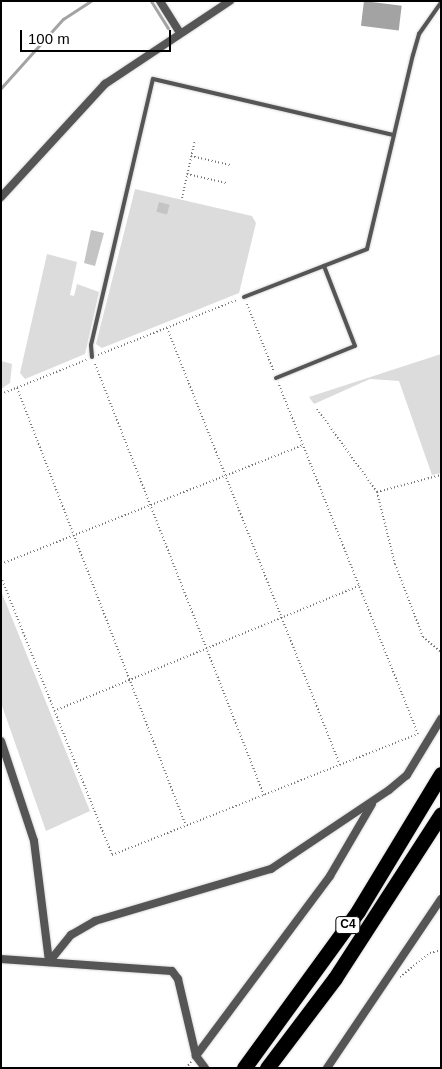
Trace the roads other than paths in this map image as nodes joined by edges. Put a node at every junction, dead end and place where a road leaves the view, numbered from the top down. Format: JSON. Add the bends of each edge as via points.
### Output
{"nodes":[{"id":1,"x":160,"y":1,"type":"edge"},
{"id":2,"x":230,"y":1,"type":"edge"},
{"id":3,"x":441,"y":2,"type":"edge"},
{"id":4,"x":179,"y":32,"type":"junction"},
{"id":5,"x":394,"y":135,"type":"junction"},
{"id":6,"x":1,"y":197,"type":"edge"},
{"id":7,"x":324,"y":266,"type":"junction"},
{"id":8,"x":244,"y":297,"type":"road end"},
{"id":9,"x":92,"y":357,"type":"road end"},
{"id":10,"x":276,"y":378,"type":"dead end"},
{"id":11,"x":441,"y":719,"type":"edge"},
{"id":12,"x":1,"y":741,"type":"edge"},
{"id":13,"x":441,"y":774,"type":"edge"},
{"id":14,"x":374,"y":802,"type":"junction"},
{"id":15,"x":441,"y":814,"type":"edge"},
{"id":16,"x":441,"y":898,"type":"edge"},
{"id":17,"x":1,"y":959,"type":"edge"},
{"id":18,"x":49,"y":962,"type":"junction"},
{"id":19,"x":196,"y":1056,"type":"junction"},
{"id":20,"x":205,"y":1068,"type":"edge"},
{"id":21,"x":244,"y":1068,"type":"edge"},
{"id":22,"x":267,"y":1068,"type":"edge"},
{"id":23,"x":327,"y":1068,"type":"edge"}],
"edges":[{"from":1,"to":4,"type":"street"},
{"from":2,"to":4,"type":"street"},
{"from":3,"to":5,"type":"lane","via":[[420,34]]},
{"from":4,"to":6,"type":"street","via":[[105,84]]},
{"from":5,"to":7,"type":"lane","via":[[367,249]]},
{"from":5,"to":9,"type":"lane","via":[[153,80],[91,345]]},
{"from":7,"to":8,"type":"lane"},
{"from":7,"to":10,"type":"lane","via":[[355,346]]},
{"from":11,"to":14,"type":"street","via":[[407,775]]},
{"from":12,"to":18,"type":"street","via":[[34,841]]},
{"from":13,"to":21,"type":"highway","number":"C4","via":[[331,951]]},
{"from":14,"to":18,"type":"street","via":[[270,869],[246,880],[95,921],[71,935]]},
{"from":14,"to":19,"type":"street","via":[[330,876]]},
{"from":15,"to":22,"type":"highway","number":"C4","via":[[335,978]]},
{"from":16,"to":23,"type":"street"},
{"from":17,"to":18,"type":"street"},
{"from":18,"to":19,"type":"street","via":[[172,972],[178,979]]},
{"from":19,"to":20,"type":"street"}]}
